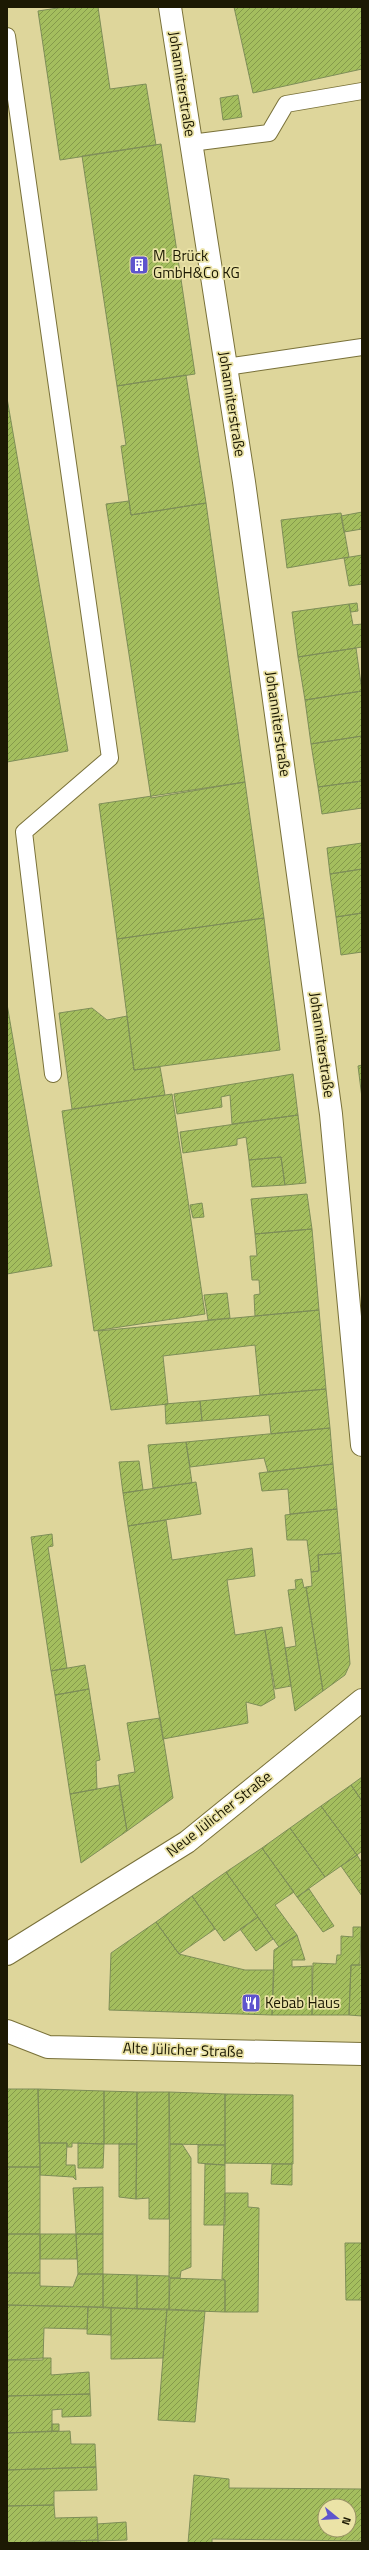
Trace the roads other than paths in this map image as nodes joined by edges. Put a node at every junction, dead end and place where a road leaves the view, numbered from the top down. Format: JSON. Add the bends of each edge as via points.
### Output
{"nodes":[{"id":1,"x":170,"y":7,"type":"edge"},
{"id":2,"x":7,"y":36,"type":"edge"},
{"id":3,"x":362,"y":91,"type":"edge"},
{"id":4,"x":191,"y":143,"type":"junction"},
{"id":5,"x":362,"y":347,"type":"edge"},
{"id":6,"x":226,"y":367,"type":"junction"},
{"id":7,"x":53,"y":1074,"type":"dead end"},
{"id":8,"x":362,"y":1445,"type":"edge"},
{"id":9,"x":362,"y":1700,"type":"edge"},
{"id":10,"x":7,"y":1954,"type":"edge"},
{"id":11,"x":7,"y":2031,"type":"edge"},
{"id":12,"x":362,"y":2054,"type":"edge"}],
"edges":[{"from":1,"to":4,"type":"street","name":"Johanniterstraße"},
{"from":2,"to":7,"type":"lane","via":[[110,758],[24,832]]},
{"from":3,"to":4,"type":"lane","via":[[286,104],[269,133]]},
{"from":4,"to":6,"type":"street","name":"Johanniterstraße"},
{"from":5,"to":6,"type":"lane"},
{"from":6,"to":8,"type":"street","name":"Johanniterstraße","via":[[331,1114]]},
{"from":9,"to":10,"type":"street","name":"Neue Jülicher Straße","via":[[186,1842]]},
{"from":11,"to":12,"type":"street","name":"Alte Jülicher Straße","via":[[48,2047]]}]}
